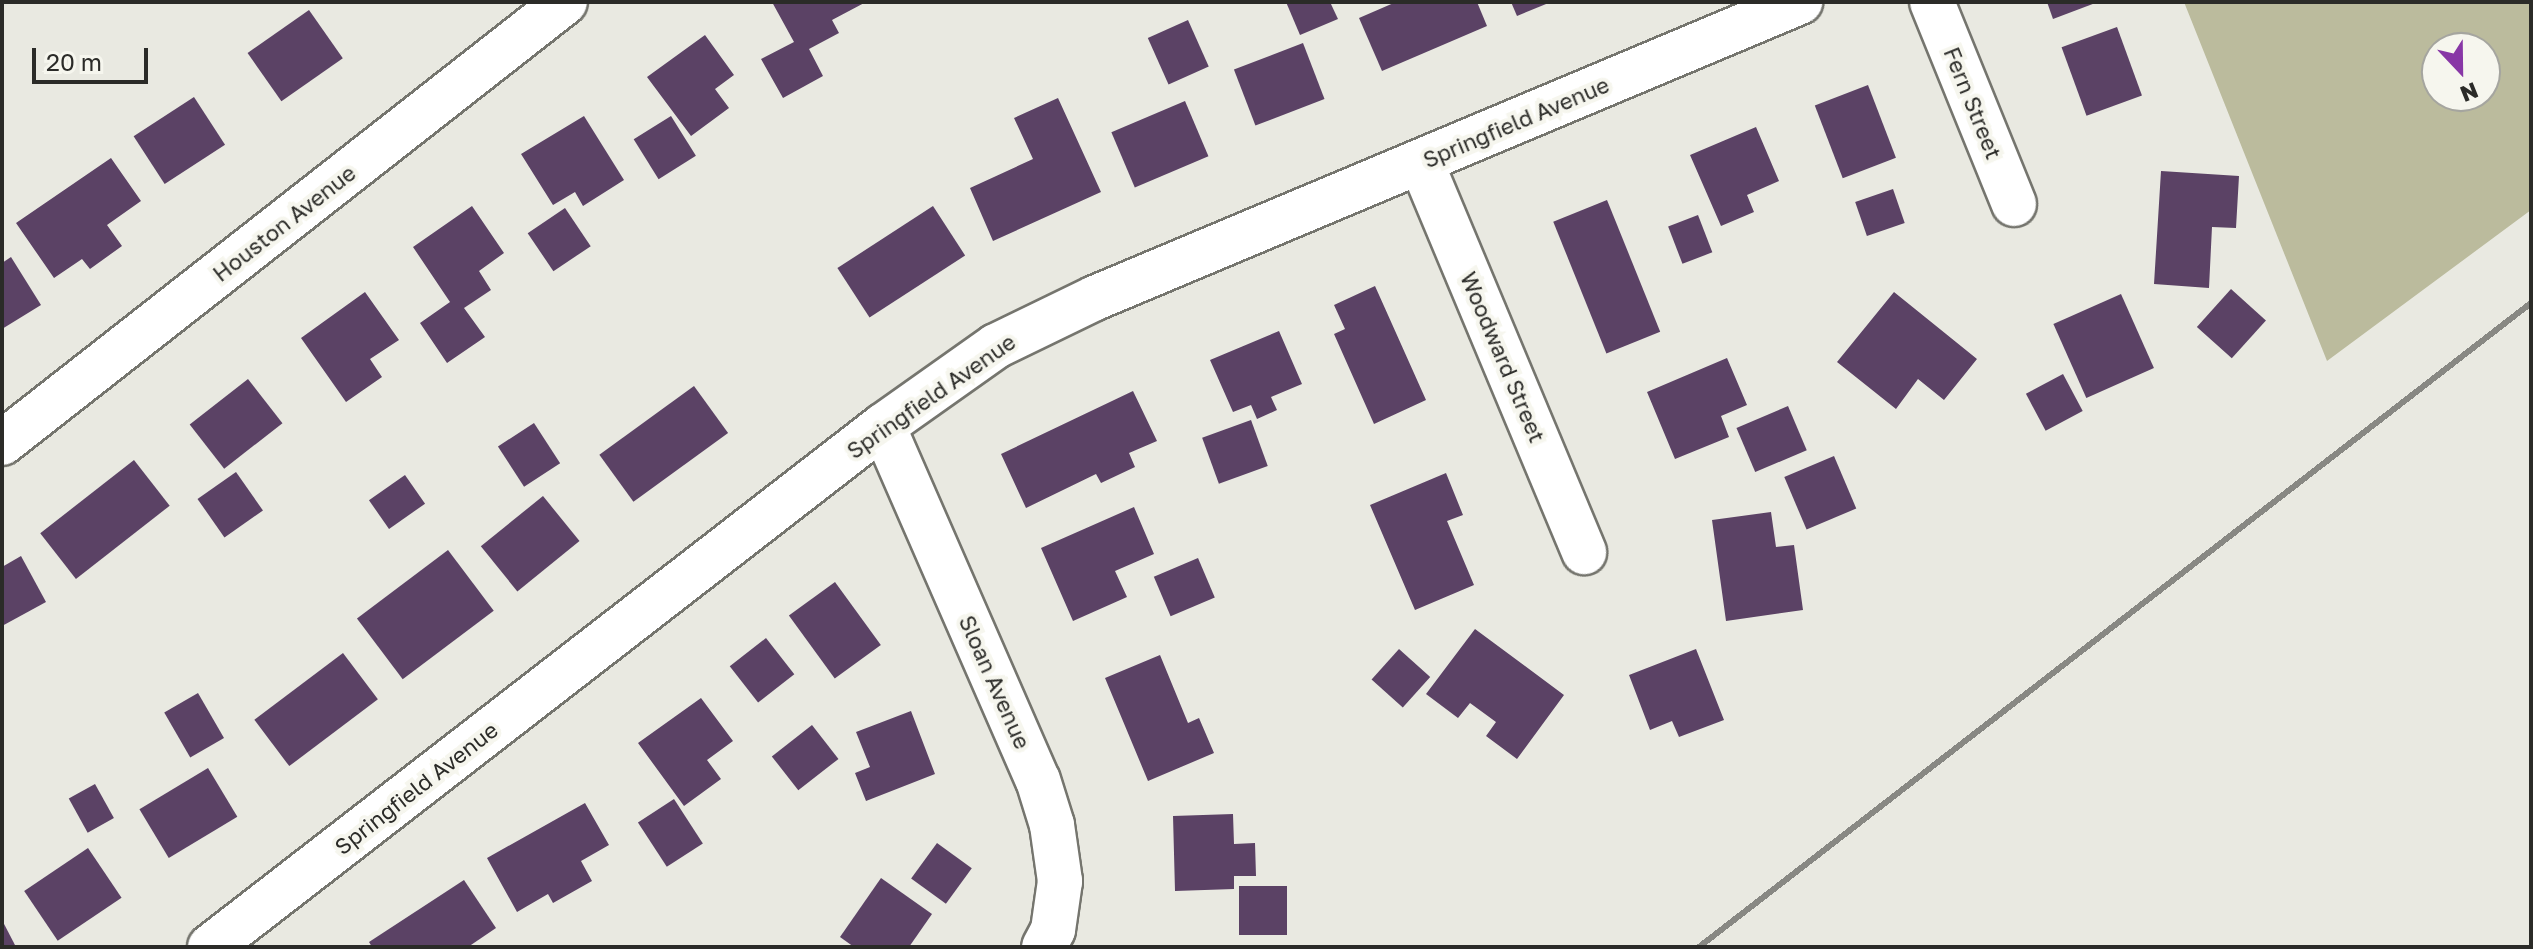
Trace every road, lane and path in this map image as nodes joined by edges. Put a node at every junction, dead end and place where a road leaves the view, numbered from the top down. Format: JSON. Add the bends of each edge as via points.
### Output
{"nodes":[{"id":1,"x":565,"y":2,"type":"edge"},
{"id":2,"x":1800,"y":2,"type":"edge"},
{"id":3,"x":1932,"y":2,"type":"edge"},
{"id":4,"x":1421,"y":162,"type":"junction"},
{"id":5,"x":2014,"y":204,"type":"dead end"},
{"id":6,"x":883,"y":426,"type":"junction"},
{"id":7,"x":2,"y":443,"type":"edge"},
{"id":8,"x":1584,"y":552,"type":"dead end"},
{"id":9,"x":210,"y":947,"type":"edge"},
{"id":10,"x":1044,"y":947,"type":"edge"}],
"edges":[{"from":1,"to":7,"type":"street","name":"Houston Avenue"},
{"from":2,"to":4,"type":"street","name":"Springfield Avenue"},
{"from":3,"to":5,"type":"street","name":"Fern Street"},
{"from":4,"to":6,"type":"street","name":"Springfield Avenue","via":[[996,346]]},
{"from":4,"to":8,"type":"street","name":"Woodward Street"},
{"from":6,"to":9,"type":"street","name":"Springfield Avenue"},
{"from":6,"to":10,"type":"street","name":"Sloan Avenue","via":[[1038,780],[1052,825],[1060,881],[1053,930]]}]}
